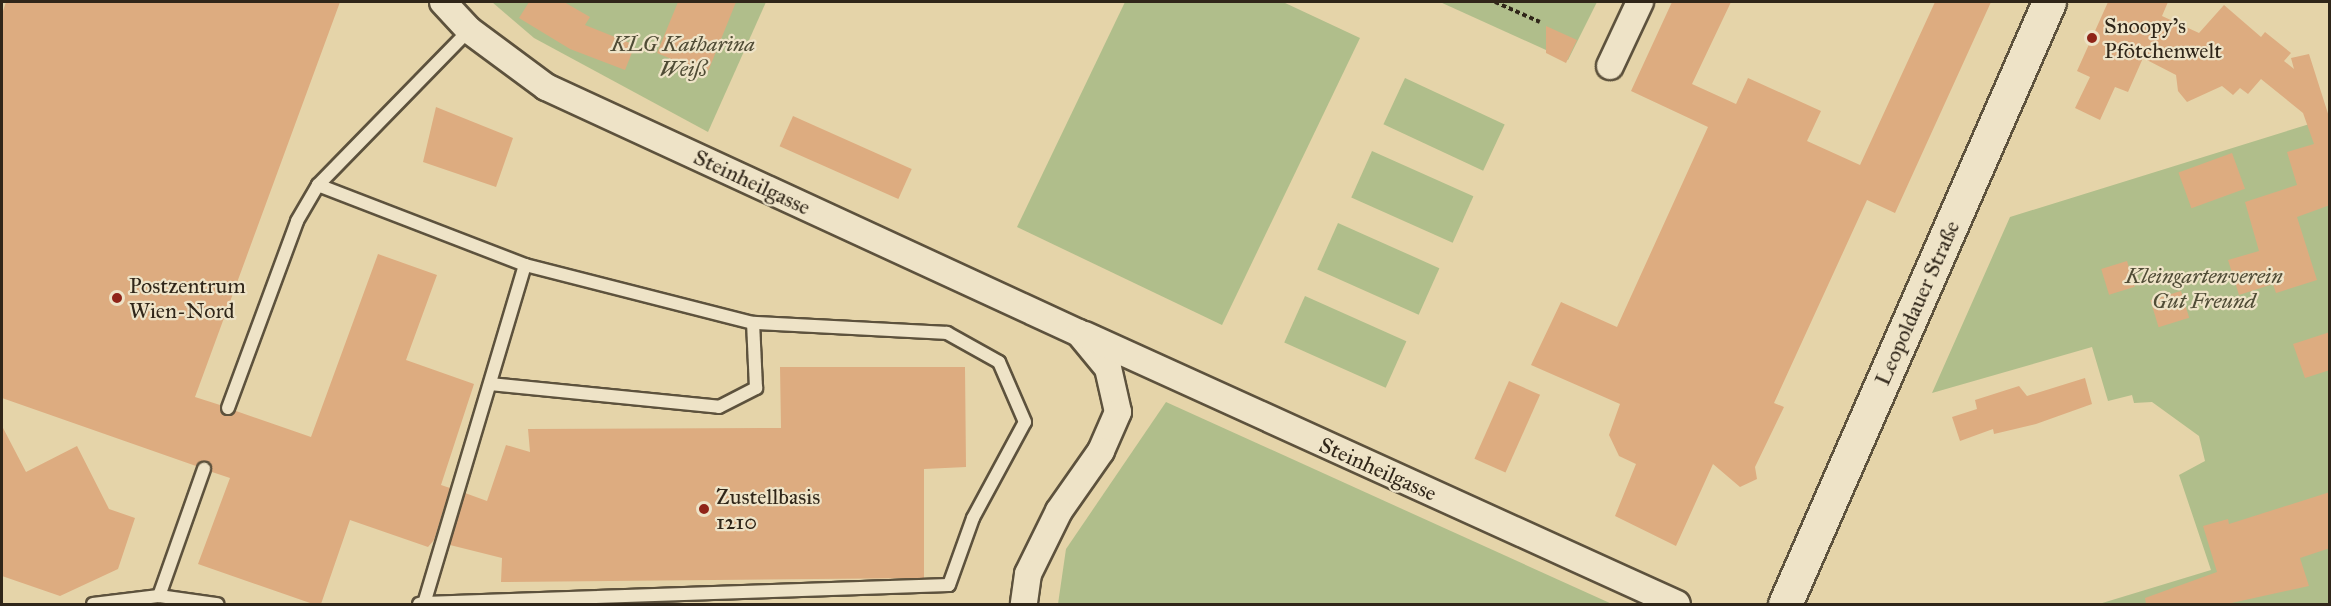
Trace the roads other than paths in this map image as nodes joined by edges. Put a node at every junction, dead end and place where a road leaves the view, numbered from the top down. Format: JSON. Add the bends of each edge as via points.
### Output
{"nodes":[{"id":1,"x":443,"y":2,"type":"edge"},
{"id":2,"x":1640,"y":2,"type":"edge"},
{"id":3,"x":2049,"y":2,"type":"edge"},
{"id":4,"x":469,"y":30,"type":"junction"},
{"id":5,"x":1610,"y":66,"type":"dead end"},
{"id":6,"x":318,"y":185,"type":"junction"},
{"id":7,"x":525,"y":265,"type":"junction"},
{"id":8,"x":753,"y":323,"type":"junction"},
{"id":9,"x":1079,"y":333,"type":"junction"},
{"id":10,"x":490,"y":384,"type":"junction"},
{"id":11,"x":228,"y":408,"type":"dead end"},
{"id":12,"x":204,"y":469,"type":"dead end"},
{"id":13,"x":159,"y":596,"type":"junction"},
{"id":14,"x":93,"y":604,"type":"edge"},
{"id":15,"x":217,"y":604,"type":"edge"},
{"id":16,"x":421,"y":604,"type":"edge"},
{"id":17,"x":1023,"y":604,"type":"edge"},
{"id":18,"x":1677,"y":604,"type":"edge"},
{"id":19,"x":1785,"y":604,"type":"edge"}],
"edges":[{"from":1,"to":4,"type":"street","name":"Steinheilgasse"},
{"from":2,"to":5,"type":"street"},
{"from":3,"to":19,"type":"main road","name":"Leopoldauer Straße"},
{"from":4,"to":6,"type":"lane"},
{"from":4,"to":9,"type":"street","name":"Steinheilgasse","via":[[546,87]]},
{"from":6,"to":7,"type":"lane"},
{"from":6,"to":11,"type":"lane","via":[[297,221]]},
{"from":7,"to":8,"type":"lane"},
{"from":7,"to":10,"type":"lane"},
{"from":8,"to":10,"type":"lane","via":[[756,388],[719,407]]},
{"from":8,"to":16,"type":"lane","via":[[946,333],[999,362],[1025,422],[973,518],[949,585]]},
{"from":9,"to":17,"type":"street","name":"Steinheilgasse","via":[[1108,368],[1118,411],[1101,451],[1059,512],[1028,574]]},
{"from":9,"to":18,"type":"street","name":"Steinheilgasse"},
{"from":10,"to":16,"type":"lane"},
{"from":12,"to":13,"type":"lane"},
{"from":13,"to":14,"type":"lane"},
{"from":13,"to":15,"type":"lane"}]}
